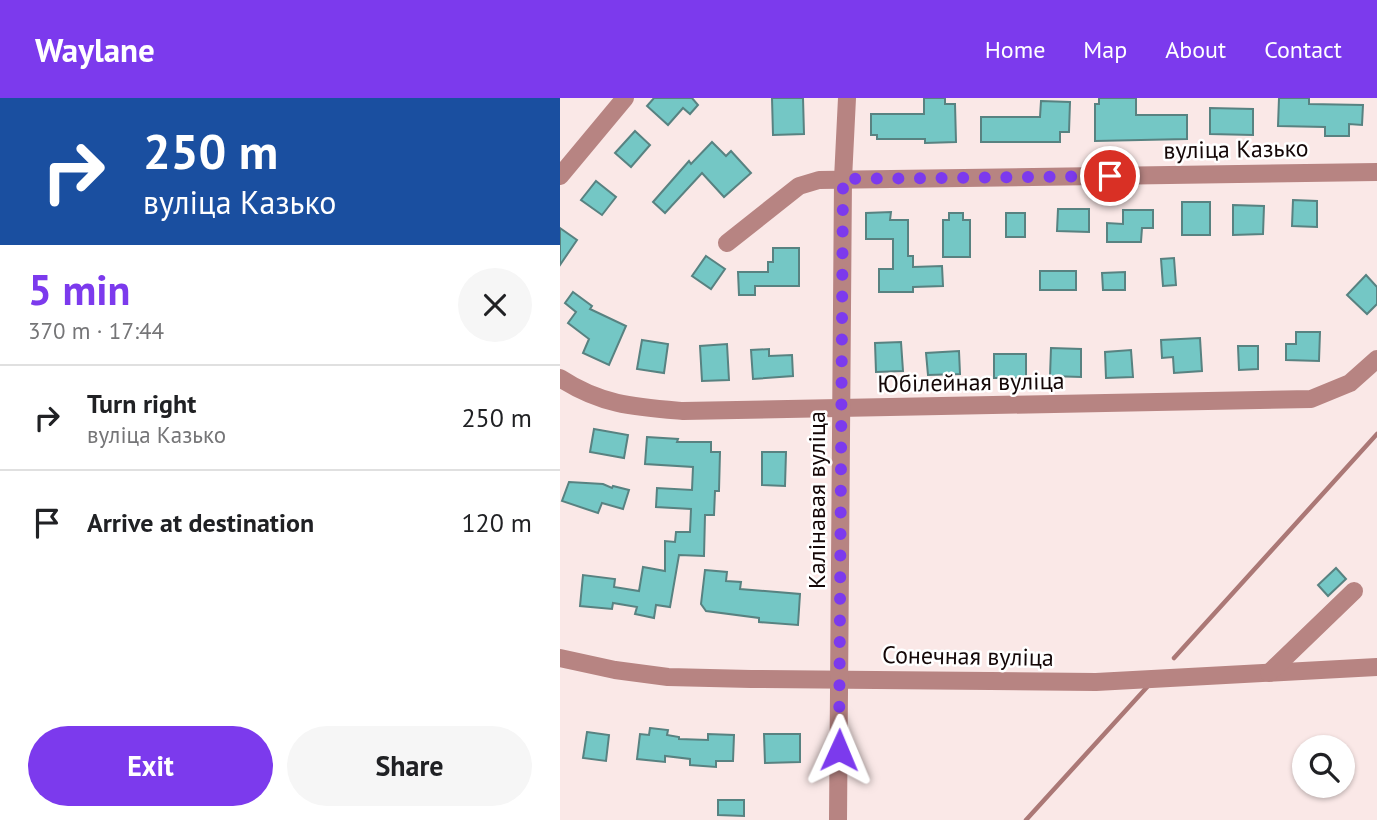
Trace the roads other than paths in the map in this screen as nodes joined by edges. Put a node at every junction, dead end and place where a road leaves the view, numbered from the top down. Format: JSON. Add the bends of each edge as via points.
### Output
{"nodes":[{"id":1,"x":625,"y":98,"type":"edge"},
{"id":2,"x":846,"y":98,"type":"edge"},
{"id":3,"x":1377,"y":172,"type":"edge"},
{"id":4,"x":560,"y":176,"type":"edge"},
{"id":5,"x":843,"y":179,"type":"junction"},
{"id":6,"x":727,"y":243,"type":"dead end"},
{"id":7,"x":1377,"y":359,"type":"edge"},
{"id":8,"x":560,"y":378,"type":"edge"},
{"id":9,"x":841,"y":409,"type":"junction"},
{"id":10,"x":1354,"y":591,"type":"dead end"},
{"id":11,"x":560,"y":658,"type":"edge"},
{"id":12,"x":1377,"y":667,"type":"edge"},
{"id":13,"x":1269,"y":673,"type":"junction"},
{"id":14,"x":840,"y":679,"type":"junction"},
{"id":15,"x":838,"y":820,"type":"edge"}],
"edges":[{"from":1,"to":4,"type":"street"},
{"from":2,"to":5,"type":"street","name":"Калінавая вуліца"},
{"from":3,"to":5,"type":"street","name":"вуліца Казько"},
{"from":5,"to":6,"type":"street","via":[[799,186]]},
{"from":5,"to":9,"type":"street","name":"Калінавая вуліца"},
{"from":7,"to":9,"type":"street","name":"Юбілейная вуліца","via":[[1350,383],[1311,399]]},
{"from":8,"to":9,"type":"street","name":"Юбілейная вуліца","via":[[579,391],[622,406],[682,411]]},
{"from":9,"to":14,"type":"street","name":"Калінавая вуліца"},
{"from":10,"to":13,"type":"street"},
{"from":11,"to":14,"type":"street","name":"Сонечная вуліца","via":[[668,677]]},
{"from":12,"to":13,"type":"street","name":"Сонечная вуліца"},
{"from":13,"to":14,"type":"street","name":"Сонечная вуліца","via":[[1096,682]]},
{"from":14,"to":15,"type":"street","name":"Калінавая вуліца"}]}
